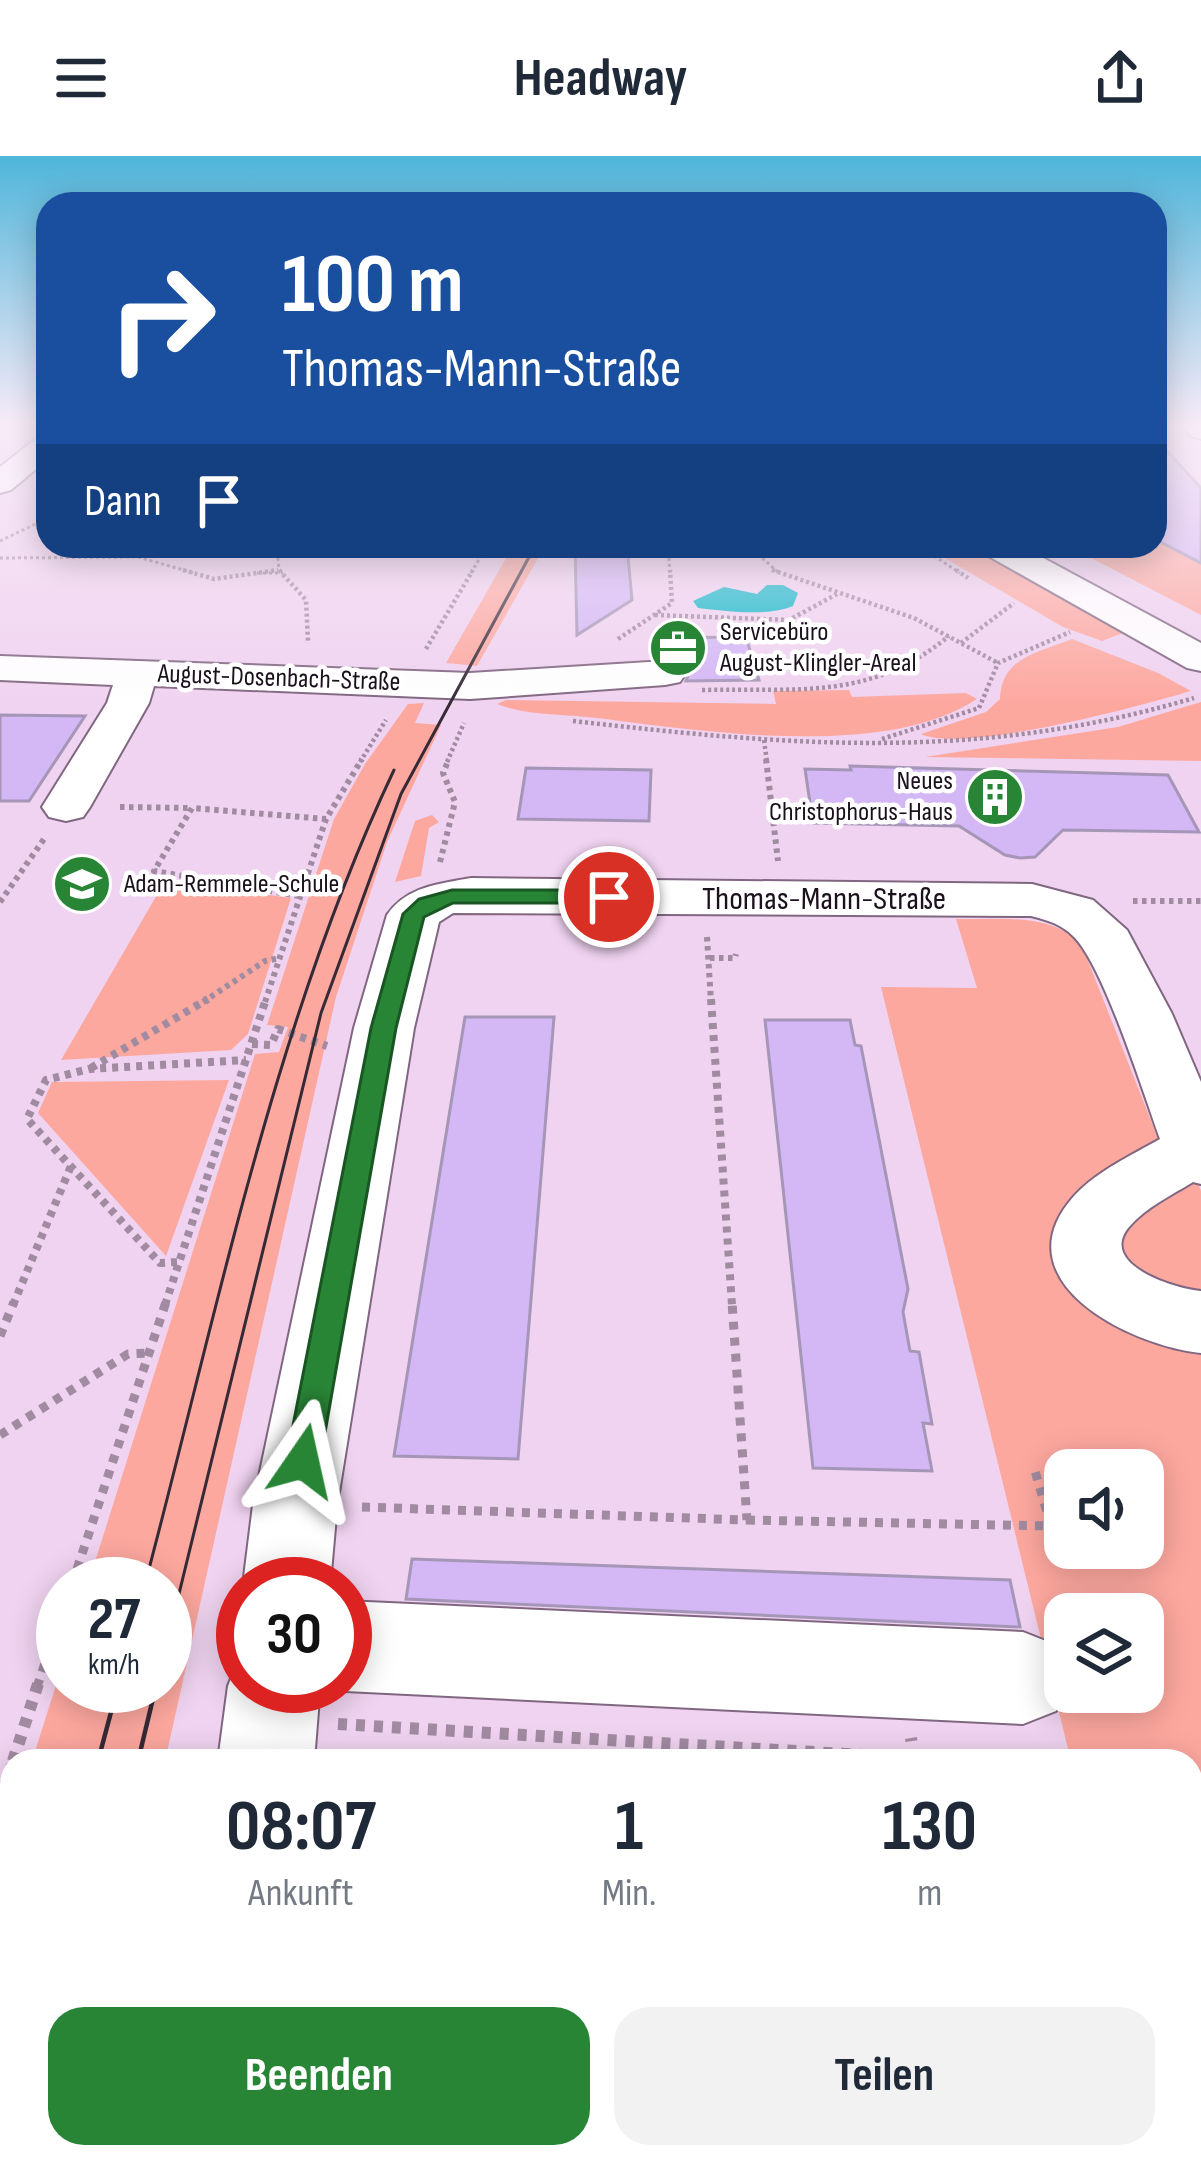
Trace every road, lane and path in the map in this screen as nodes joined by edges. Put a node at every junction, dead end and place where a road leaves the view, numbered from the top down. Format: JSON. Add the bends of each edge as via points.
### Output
{"nodes":[{"id":1,"x":36,"y":524,"type":"edge"},
{"id":2,"x":0,"y":541,"type":"edge"},
{"id":3,"x":0,"y":558,"type":"edge"},
{"id":4,"x":36,"y":558,"type":"edge"},
{"id":5,"x":141,"y":558,"type":"edge"},
{"id":6,"x":278,"y":558,"type":"edge"},
{"id":7,"x":480,"y":558,"type":"edge"},
{"id":8,"x":669,"y":558,"type":"edge"},
{"id":9,"x":761,"y":558,"type":"edge"},
{"id":10,"x":1017,"y":558,"type":"edge"},
{"id":11,"x":1071,"y":558,"type":"edge"},
{"id":12,"x":279,"y":570,"type":"junction"},
{"id":13,"x":839,"y":592,"type":"junction"},
{"id":14,"x":1014,"y":603,"type":"dead end"},
{"id":15,"x":654,"y":614,"type":"junction"},
{"id":16,"x":1201,"y":627,"type":"edge"},
{"id":17,"x":1070,"y":632,"type":"dead end"},
{"id":18,"x":949,"y":636,"type":"junction"},
{"id":19,"x":962,"y":643,"type":"junction"},
{"id":20,"x":1201,"y":659,"type":"edge"},
{"id":21,"x":998,"y":663,"type":"junction"},
{"id":22,"x":0,"y":668,"type":"edge"},
{"id":23,"x":137,"y":673,"type":"junction"},
{"id":24,"x":264,"y":673,"type":"junction"},
{"id":25,"x":649,"y":674,"type":"joint"},
{"id":26,"x":559,"y":679,"type":"junction"},
{"id":27,"x":407,"y":683,"type":"junction"},
{"id":28,"x":472,"y":692,"type":"junction"},
{"id":29,"x":1201,"y":696,"type":"edge"},
{"id":30,"x":764,"y":740,"type":"junction"},
{"id":31,"x":871,"y":742,"type":"junction"},
{"id":32,"x":66,"y":807,"type":"junction"},
{"id":33,"x":193,"y":808,"type":"junction"},
{"id":34,"x":326,"y":819,"type":"junction"},
{"id":35,"x":299,"y":896,"type":"junction"},
{"id":36,"x":702,"y":898,"type":"junction"},
{"id":37,"x":783,"y":898,"type":"junction"},
{"id":38,"x":436,"y":900,"type":"junction"},
{"id":39,"x":0,"y":902,"type":"edge"},
{"id":40,"x":736,"y":954,"type":"dead end"},
{"id":41,"x":280,"y":958,"type":"junction"},
{"id":42,"x":710,"y":958,"type":"junction"},
{"id":43,"x":252,"y":1044,"type":"junction"},
{"id":44,"x":341,"y":1051,"type":"dead end"},
{"id":45,"x":246,"y":1060,"type":"junction"},
{"id":46,"x":89,"y":1070,"type":"junction"},
{"id":47,"x":1198,"y":1155,"type":"edge"},
{"id":48,"x":70,"y":1166,"type":"junction"},
{"id":49,"x":177,"y":1262,"type":"junction"},
{"id":50,"x":1201,"y":1322,"type":"edge"},
{"id":51,"x":0,"y":1336,"type":"edge"},
{"id":52,"x":148,"y":1353,"type":"junction"},
{"id":53,"x":0,"y":1436,"type":"edge"},
{"id":54,"x":1035,"y":1472,"type":"dead end"},
{"id":55,"x":295,"y":1505,"type":"junction"},
{"id":56,"x":747,"y":1520,"type":"junction"},
{"id":57,"x":81,"y":1557,"type":"edge"},
{"id":58,"x":289,"y":1557,"type":"edge"},
{"id":59,"x":372,"y":1647,"type":"edge"},
{"id":60,"x":901,"y":1675,"type":"junction"},
{"id":61,"x":1023,"y":1678,"type":"dead end"},
{"id":62,"x":36,"y":1693,"type":"edge"},
{"id":63,"x":270,"y":1722,"type":"edge"},
{"id":64,"x":18,"y":1749,"type":"edge"},
{"id":65,"x":753,"y":1749,"type":"edge"},
{"id":66,"x":913,"y":1749,"type":"edge"}],
"edges":[{"from":1,"to":2,"type":"path"},
{"from":3,"to":4,"type":"path"},
{"from":5,"to":12,"type":"path","via":[[214,579]]},
{"from":6,"to":12,"type":"path"},
{"from":7,"to":27,"type":"path"},
{"from":8,"to":15,"type":"path","via":[[672,603]]},
{"from":9,"to":13,"type":"path","via":[[773,571]]},
{"from":10,"to":20,"type":"main road"},
{"from":11,"to":16,"type":"main road"},
{"from":12,"to":24,"type":"path","via":[[302,586],[309,640]]},
{"from":13,"to":15,"type":"path","via":[[789,620]]},
{"from":13,"to":18,"type":"path"},
{"from":14,"to":19,"type":"path"},
{"from":15,"to":26,"type":"path"},
{"from":17,"to":21,"type":"path"},
{"from":18,"to":19,"type":"path"},
{"from":18,"to":25,"type":"path","via":[[920,660],[855,688],[666,691]]},
{"from":19,"to":21,"type":"path"},
{"from":21,"to":31,"type":"path","via":[[990,698],[979,708]]},
{"from":22,"to":23,"type":"main road","name":"August-Dosenbach-Straße"},
{"from":23,"to":24,"type":"main road","name":"August-Dosenbach-Straße"},
{"from":23,"to":32,"type":"main road","via":[[128,703]]},
{"from":24,"to":27,"type":"main road","name":"August-Dosenbach-Straße"},
{"from":25,"to":26,"type":"main road","name":"August-Dosenbach-Straße"},
{"from":26,"to":28,"type":"main road","name":"August-Dosenbach-Straße"},
{"from":27,"to":28,"type":"main road","name":"August-Dosenbach-Straße"},
{"from":27,"to":34,"type":"path"},
{"from":28,"to":30,"type":"path","via":[[494,711]]},
{"from":28,"to":38,"type":"path","via":[[443,773],[455,802]]},
{"from":29,"to":31,"type":"path","via":[[1027,737]]},
{"from":30,"to":31,"type":"path"},
{"from":30,"to":37,"type":"path"},
{"from":32,"to":33,"type":"path"},
{"from":32,"to":39,"type":"path"},
{"from":33,"to":34,"type":"path"},
{"from":33,"to":35,"type":"path","via":[[154,871]]},
{"from":34,"to":35,"type":"path"},
{"from":35,"to":41,"type":"path"},
{"from":36,"to":37,"type":"main road","name":"Thomas-Mann-Straße"},
{"from":36,"to":38,"type":"main road","name":"Thomas-Mann-Straße"},
{"from":36,"to":42,"type":"path"},
{"from":37,"to":47,"type":"main road","name":"Thomas-Mann-Straße","via":[[1032,900],[1085,918],[1100,929],[1143,1014]]},
{"from":38,"to":55,"type":"main road","via":[[414,914],[383,1028]]},
{"from":40,"to":42,"type":"path"},
{"from":41,"to":43,"type":"path"},
{"from":41,"to":46,"type":"path"},
{"from":42,"to":56,"type":"path"},
{"from":43,"to":44,"type":"path","via":[[271,1045],[278,1029]]},
{"from":43,"to":45,"type":"path"},
{"from":45,"to":46,"type":"path"},
{"from":45,"to":49,"type":"path"},
{"from":46,"to":48,"type":"path","via":[[46,1080],[27,1119]]},
{"from":47,"to":50,"type":"main road","name":"Thomas-Mann-Straße","via":[[1108,1206],[1091,1224],[1088,1246],[1103,1281],[1120,1296],[1164,1318]]},
{"from":48,"to":49,"type":"path","via":[[160,1263]]},
{"from":48,"to":51,"type":"path"},
{"from":49,"to":52,"type":"path"},
{"from":52,"to":53,"type":"path","via":[[128,1354]]},
{"from":52,"to":57,"type":"path"},
{"from":54,"to":56,"type":"path","via":[[1051,1526]]},
{"from":55,"to":56,"type":"path"},
{"from":55,"to":58,"type":"main road"},
{"from":59,"to":60,"type":"main road"},
{"from":60,"to":61,"type":"main road"},
{"from":60,"to":66,"type":"path"},
{"from":62,"to":64,"type":"path"},
{"from":63,"to":65,"type":"path"}]}
